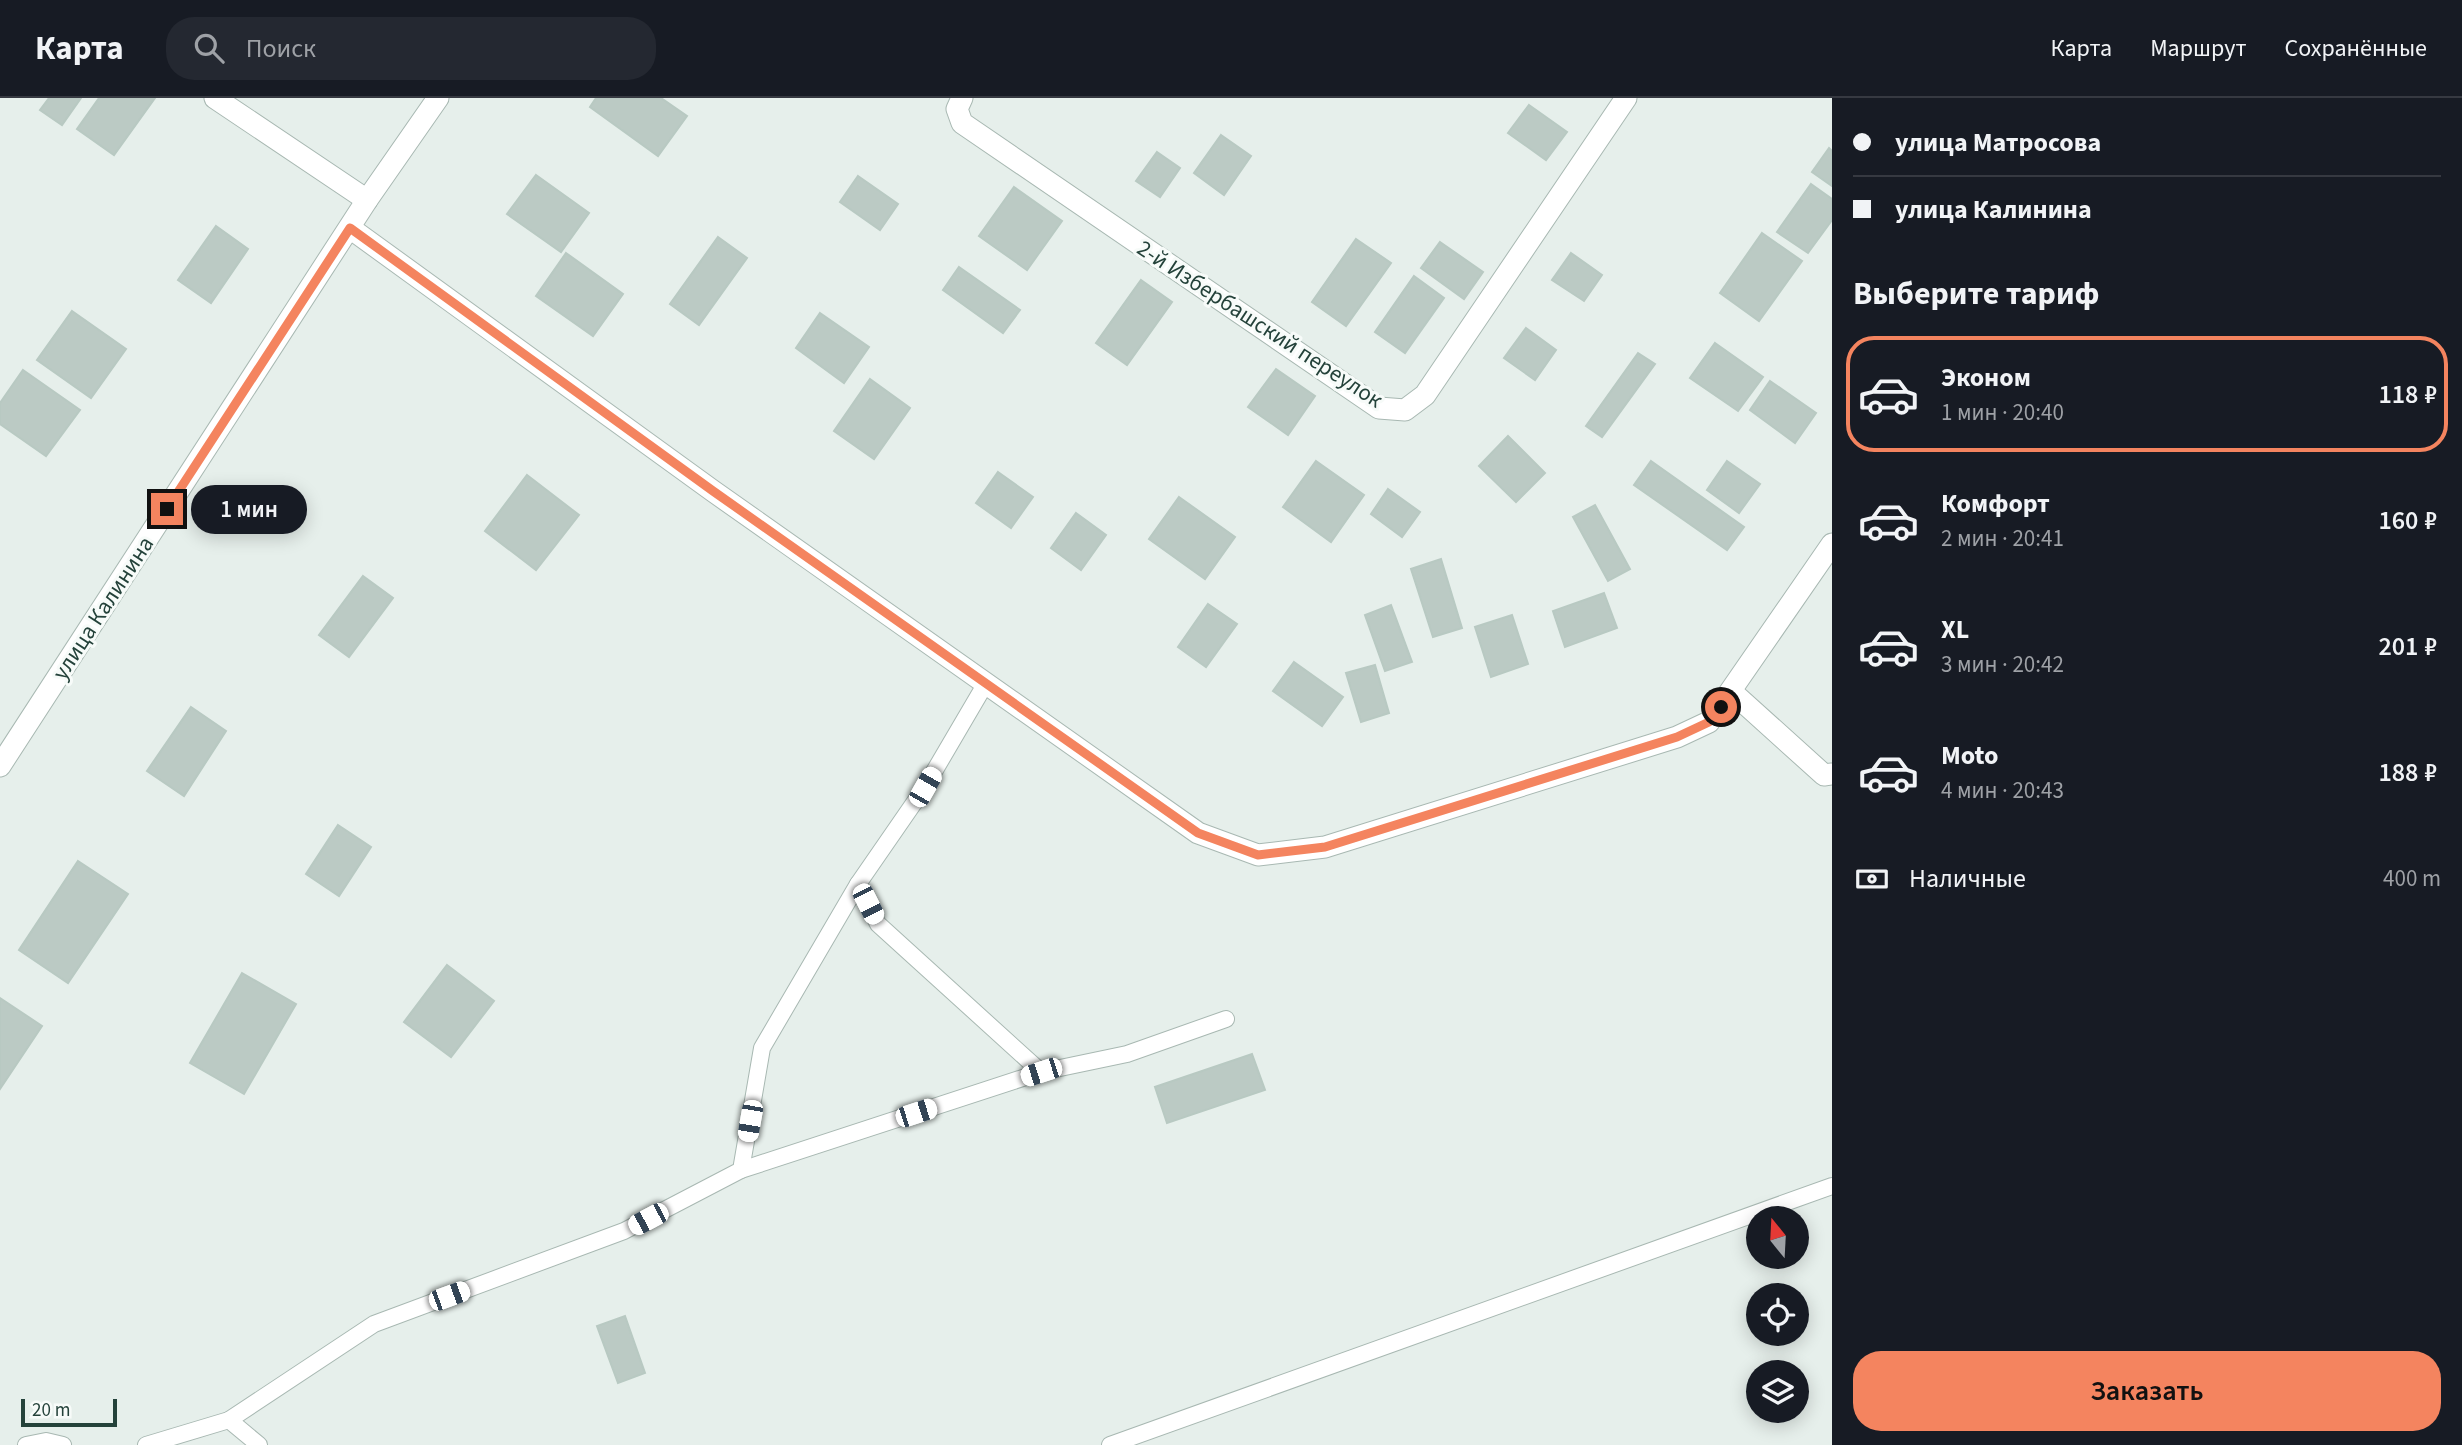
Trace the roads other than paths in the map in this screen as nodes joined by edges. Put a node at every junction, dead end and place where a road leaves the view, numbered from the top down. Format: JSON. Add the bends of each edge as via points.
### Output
{"nodes":[{"id":1,"x":215,"y":98,"type":"edge"},
{"id":2,"x":438,"y":98,"type":"edge"},
{"id":3,"x":962,"y":98,"type":"edge"},
{"id":4,"x":1626,"y":98,"type":"edge"},
{"id":5,"x":367,"y":200,"type":"junction"},
{"id":6,"x":350,"y":228,"type":"junction"},
{"id":7,"x":1832,"y":544,"type":"edge"},
{"id":8,"x":985,"y":683,"type":"junction"},
{"id":9,"x":1732,"y":692,"type":"junction"},
{"id":10,"x":0,"y":766,"type":"edge"},
{"id":11,"x":1832,"y":774,"type":"edge"},
{"id":12,"x":858,"y":884,"type":"junction"},
{"id":13,"x":1226,"y":1019,"type":"dead end"},
{"id":14,"x":1041,"y":1072,"type":"junction"},
{"id":15,"x":741,"y":1170,"type":"junction"},
{"id":16,"x":1832,"y":1186,"type":"edge"},
{"id":17,"x":229,"y":1420,"type":"junction"},
{"id":18,"x":26,"y":1445,"type":"edge"},
{"id":19,"x":62,"y":1445,"type":"edge"},
{"id":20,"x":146,"y":1445,"type":"edge"},
{"id":21,"x":259,"y":1445,"type":"edge"},
{"id":22,"x":1110,"y":1445,"type":"edge"}],
"edges":[{"from":1,"to":5,"type":"street"},
{"from":2,"to":5,"type":"street","name":"улица Калинина"},
{"from":3,"to":4,"type":"street","name":"2-й Избербашский переулок","via":[[957,109],[962,123],[1379,408],[1405,410],[1424,396]]},
{"from":5,"to":6,"type":"street","name":"улица Калинина"},
{"from":6,"to":8,"type":"street"},
{"from":6,"to":10,"type":"street","name":"улица Калинина"},
{"from":7,"to":9,"type":"street"},
{"from":8,"to":9,"type":"street","via":[[1198,833],[1258,855],[1325,847],[1677,737],[1709,722]]},
{"from":8,"to":12,"type":"lane","via":[[925,787]]},
{"from":9,"to":11,"type":"street","via":[[1802,759],[1824,775]]},
{"from":12,"to":14,"type":"lane","via":[[878,924]]},
{"from":12,"to":15,"type":"lane","via":[[762,1048]]},
{"from":13,"to":14,"type":"lane","via":[[1127,1054]]},
{"from":14,"to":15,"type":"lane"},
{"from":15,"to":17,"type":"lane","via":[[624,1231],[374,1324]]},
{"from":16,"to":22,"type":"lane"},
{"from":17,"to":20,"type":"lane"},
{"from":17,"to":21,"type":"lane"},
{"from":18,"to":19,"type":"lane","via":[[46,1441]]}]}
